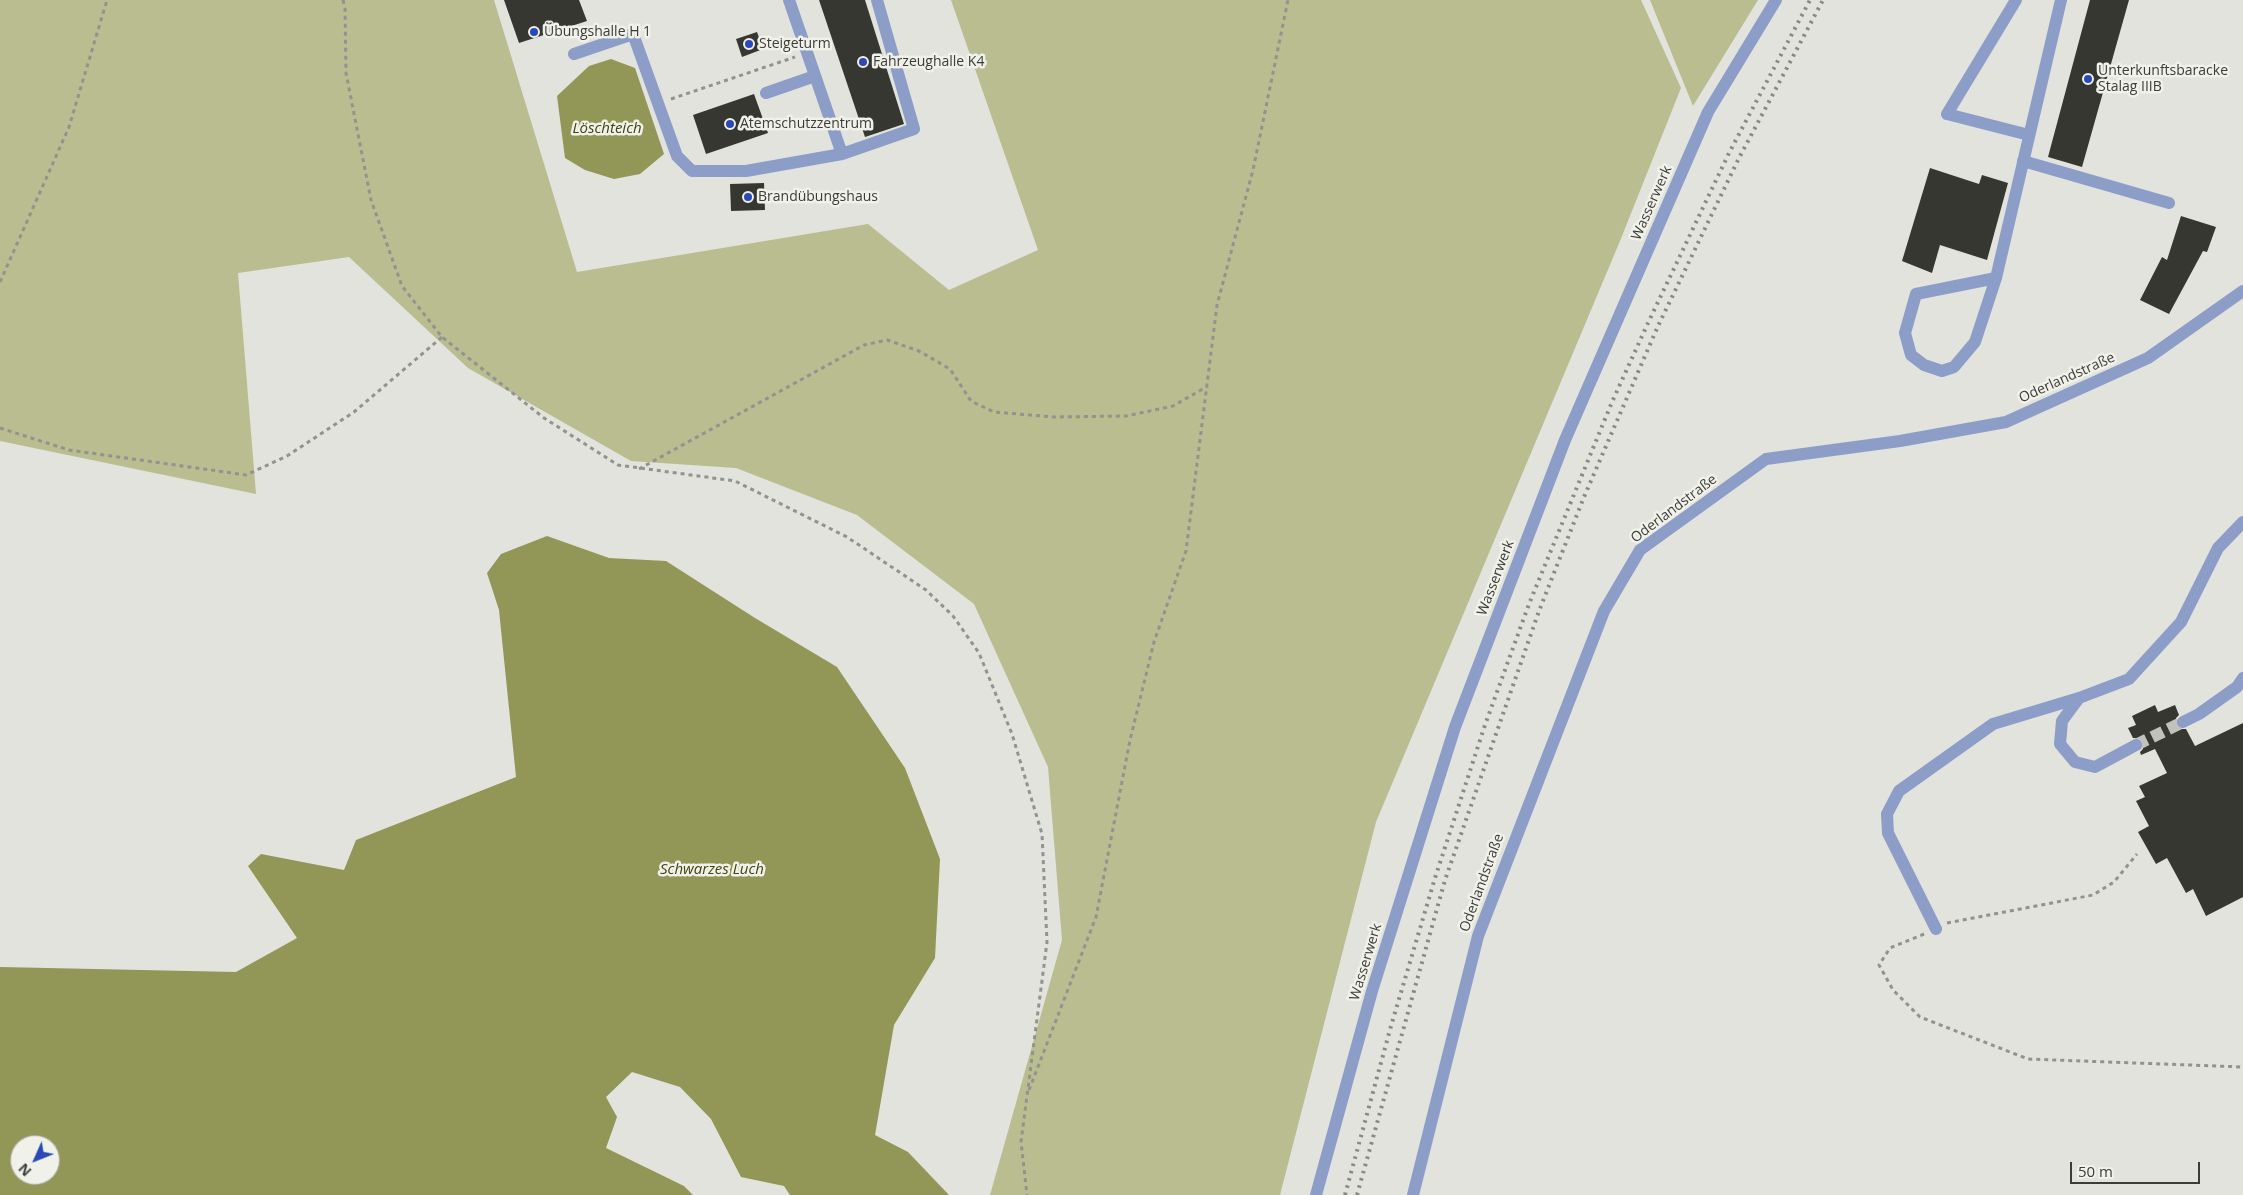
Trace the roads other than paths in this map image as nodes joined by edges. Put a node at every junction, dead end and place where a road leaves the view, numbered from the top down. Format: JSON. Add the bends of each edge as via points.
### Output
{"nodes":[{"id":1,"x":789,"y":0,"type":"edge"},
{"id":2,"x":877,"y":0,"type":"edge"},
{"id":3,"x":1776,"y":0,"type":"edge"},
{"id":4,"x":2016,"y":0,"type":"edge"},
{"id":5,"x":2061,"y":0,"type":"edge"},
{"id":6,"x":574,"y":54,"type":"dead end"},
{"id":7,"x":816,"y":76,"type":"junction"},
{"id":8,"x":766,"y":92,"type":"dead end"},
{"id":9,"x":2029,"y":135,"type":"junction"},
{"id":10,"x":842,"y":154,"type":"junction"},
{"id":11,"x":2023,"y":161,"type":"junction"},
{"id":12,"x":2169,"y":203,"type":"dead end"},
{"id":13,"x":1996,"y":278,"type":"junction"},
{"id":14,"x":2243,"y":291,"type":"edge"},
{"id":15,"x":2243,"y":522,"type":"edge"},
{"id":16,"x":2241,"y":685,"type":"edge"},
{"id":17,"x":2080,"y":698,"type":"junction"},
{"id":18,"x":2183,"y":722,"type":"tunnel mouth"},
{"id":19,"x":2136,"y":745,"type":"tunnel mouth"},
{"id":20,"x":1936,"y":928,"type":"road end"},
{"id":21,"x":1316,"y":1195,"type":"edge"},
{"id":22,"x":1413,"y":1195,"type":"edge"}],
"edges":[{"from":1,"to":7,"type":"street"},
{"from":2,"to":10,"type":"street","via":[[914,129]]},
{"from":3,"to":21,"type":"street","name":"Wasserwerk","via":[[1708,112],[1558,459],[1455,727],[1372,991]]},
{"from":4,"to":9,"type":"street","via":[[1947,114]]},
{"from":5,"to":9,"type":"street"},
{"from":6,"to":10,"type":"street","via":[[633,34],[677,156],[692,171],[746,171]]},
{"from":7,"to":8,"type":"street"},
{"from":7,"to":10,"type":"street"},
{"from":9,"to":11,"type":"street"},
{"from":11,"to":12,"type":"street"},
{"from":11,"to":13,"type":"street"},
{"from":13,"to":13,"type":"street","via":[[1916,294],[1905,333],[1911,355],[1924,365],[1942,371],[1954,367],[1975,342]]},
{"from":14,"to":22,"type":"street","name":"Oderlandstraße","via":[[2148,358],[2006,422],[1900,441],[1766,459],[1640,550],[1604,611],[1478,936]]},
{"from":15,"to":17,"type":"street","via":[[2218,548],[2181,622],[2129,678]]},
{"from":16,"to":18,"type":"street"},
{"from":17,"to":19,"type":"street","via":[[2062,721],[2060,744],[2075,762],[2095,767]]},
{"from":17,"to":20,"type":"street","via":[[1993,724],[1900,791],[1887,814],[1888,833]]}]}
